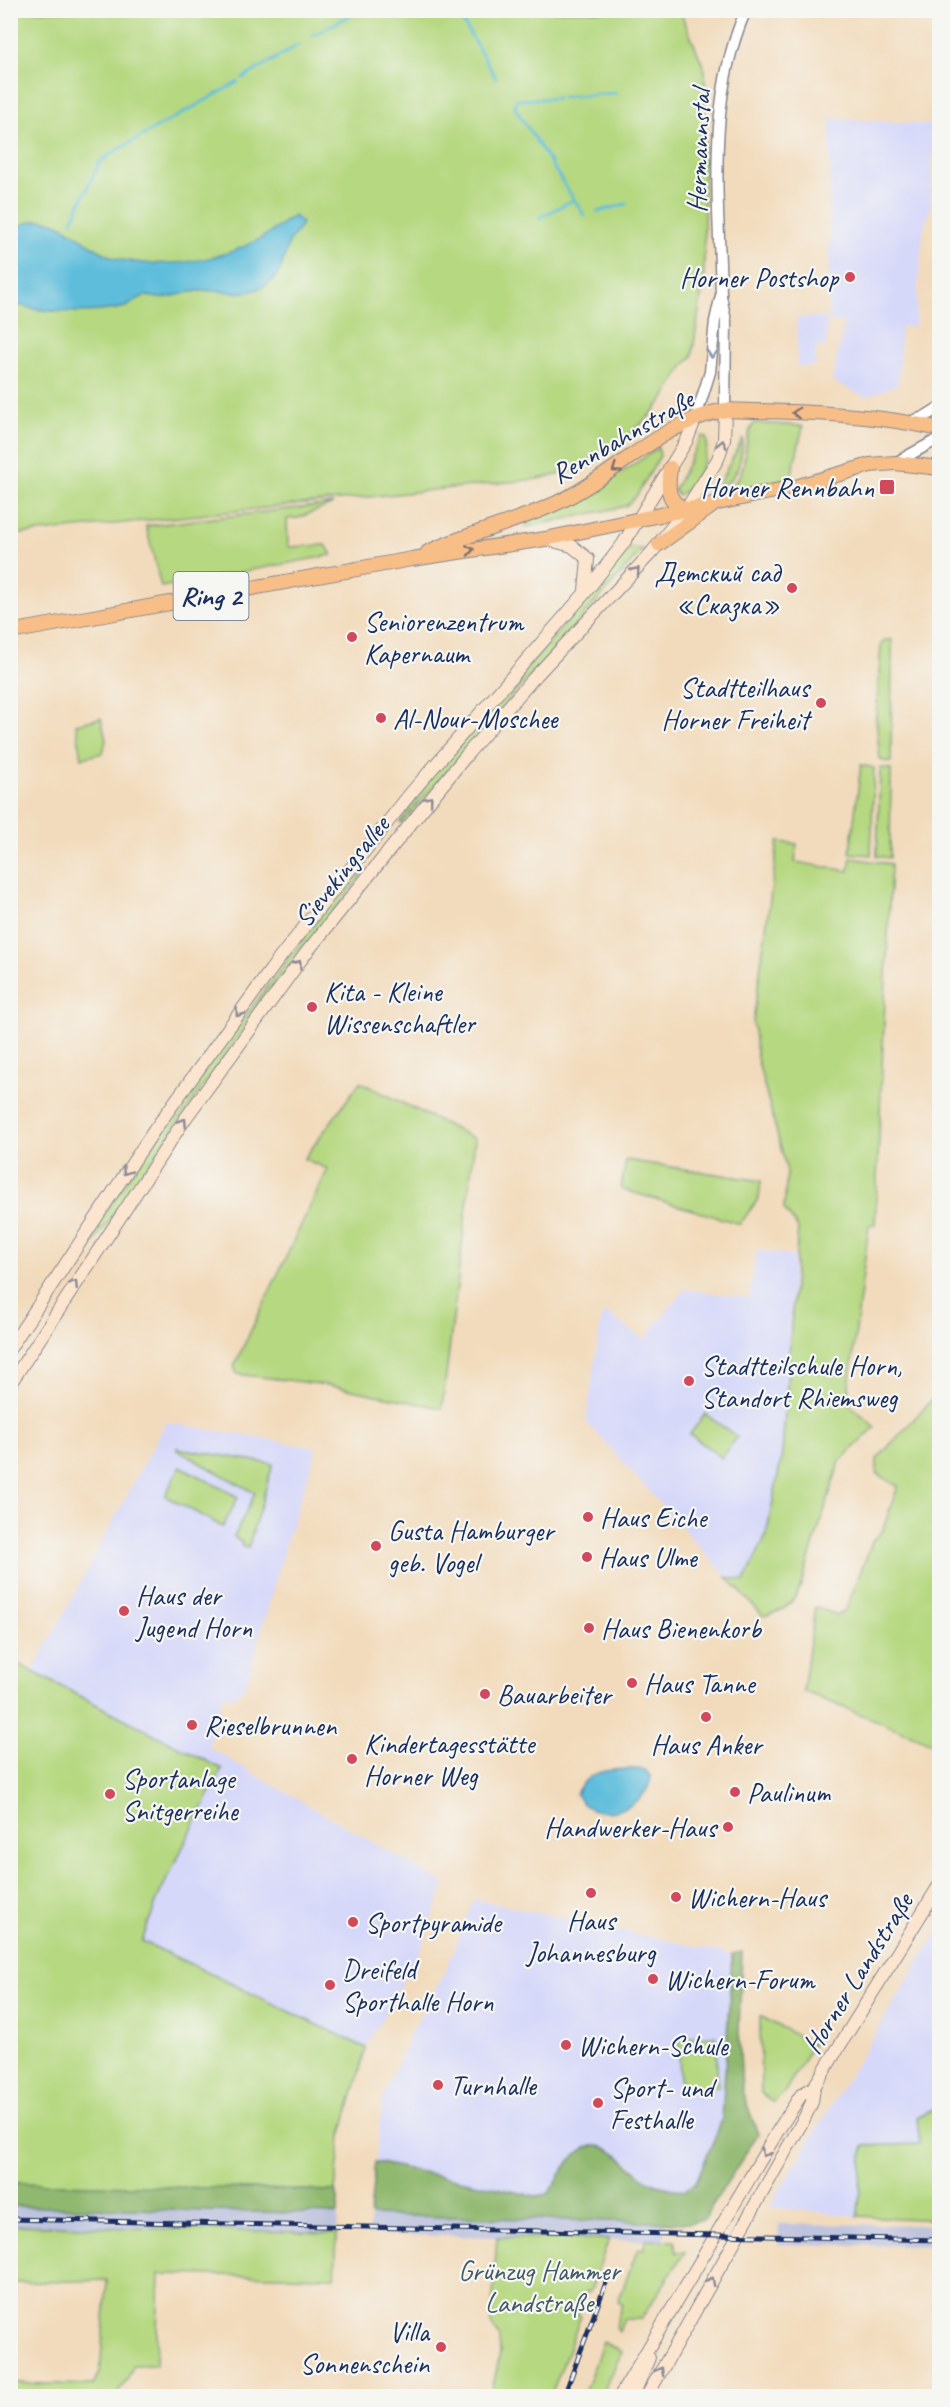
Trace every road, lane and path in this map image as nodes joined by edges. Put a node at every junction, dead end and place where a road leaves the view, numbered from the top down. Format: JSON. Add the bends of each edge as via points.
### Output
{"nodes":[{"id":1,"x":746,"y":10,"type":"edge"},
{"id":2,"x":721,"y":296,"type":"junction"},
{"id":3,"x":939,"y":407,"type":"edge"},
{"id":4,"x":725,"y":410,"type":"junction"},
{"id":5,"x":696,"y":417,"type":"junction"},
{"id":6,"x":910,"y":422,"type":"junction"},
{"id":7,"x":939,"y":429,"type":"edge"},
{"id":8,"x":939,"y":438,"type":"edge"},
{"id":9,"x":895,"y":463,"type":"junction"},
{"id":10,"x":670,"y":468,"type":"junction"},
{"id":11,"x":939,"y":468,"type":"edge"},
{"id":12,"x":714,"y":504,"type":"junction"},
{"id":13,"x":686,"y":509,"type":"junction"},
{"id":14,"x":641,"y":518,"type":"junction"},
{"id":15,"x":545,"y":539,"type":"junction"},
{"id":16,"x":659,"y":544,"type":"junction"},
{"id":17,"x":412,"y":559,"type":"junction"},
{"id":18,"x":584,"y":594,"type":"junction"},
{"id":19,"x":10,"y":632,"type":"edge"},
{"id":20,"x":378,"y":834,"type":"junction"},
{"id":21,"x":392,"y":845,"type":"junction"},
{"id":22,"x":10,"y":1348,"type":"edge"},
{"id":23,"x":10,"y":1384,"type":"edge"},
{"id":24,"x":939,"y":1884,"type":"edge"},
{"id":25,"x":814,"y":2087,"type":"junction"},
{"id":26,"x":660,"y":2329,"type":"junction"},
{"id":27,"x":620,"y":2397,"type":"edge"},
{"id":28,"x":633,"y":2397,"type":"edge"},
{"id":29,"x":647,"y":2397,"type":"edge"}],
"edges":[{"from":1,"to":2,"type":"street","name":"Hermannstal","via":[[728,59],[720,103]]},
{"from":2,"to":4,"type":"street","name":"Hermannstal","via":[[726,321]]},
{"from":2,"to":5,"type":"street","name":"Hermannstal","one_way":true,"via":[[710,372]]},
{"from":3,"to":6,"type":"street"},
{"from":4,"to":5,"type":"main road","name":"Rennbahnstraße"},
{"from":6,"to":4,"type":"main road","name":"Rennbahnstraße","one_way":true},
{"from":13,"to":4,"type":"main road","name":"Sievekingsallee","one_way":true,"via":[[718,459],[724,440]]},
{"from":5,"to":10,"type":"main road","name":"Sievekingsallee"},
{"from":5,"to":17,"type":"main road","name":"Rennbahnstraße","number":"Ring 2","one_way":true,"via":[[561,502]]},
{"from":6,"to":7,"type":"main road","name":"Rennbahnstraße"},
{"from":8,"to":9,"type":"street"},
{"from":9,"to":11,"type":"main road","name":"Rennbahnstraße"},
{"from":9,"to":12,"type":"main road","name":"Rennbahnstraße","via":[[870,465],[799,486]]},
{"from":10,"to":13,"type":"main road","via":[[670,496],[676,505]]},
{"from":10,"to":14,"type":"main road","name":"Sievekingsallee"},
{"from":12,"to":13,"type":"main road","name":"Rennbahnstraße"},
{"from":12,"to":16,"type":"main road"},
{"from":13,"to":14,"type":"main road","name":"Rennbahnstraße","number":"Ring 2"},
{"from":13,"to":16,"type":"main road","name":"Sievekingsallee"},
{"from":14,"to":15,"type":"main road","name":"Rennbahnstraße","number":"Ring 2"},
{"from":14,"to":18,"type":"main road","name":"Sievekingsallee"},
{"from":17,"to":15,"type":"main road","name":"Rennbahnstraße","number":"Ring 2","one_way":true},
{"from":15,"to":18,"type":"main road","via":[[572,546],[588,559]]},
{"from":21,"to":16,"type":"main road","name":"Sievekingsallee","one_way":true,"via":[[531,681]]},
{"from":17,"to":19,"type":"main road","name":"Rennbahnstraße","number":"Ring 2"},
{"from":18,"to":20,"type":"main road","name":"Sievekingsallee"},
{"from":20,"to":21,"type":"main road"},
{"from":20,"to":22,"type":"main road","name":"Sievekingsallee","one_way":true,"via":[[184,1086]]},
{"from":23,"to":21,"type":"main road","name":"Sievekingsallee","one_way":true,"via":[[204,1093],[306,953]]},
{"from":24,"to":25,"type":"main road","name":"Horner Landstraße"},
{"from":25,"to":26,"type":"main road","name":"Horner Landstraße","one_way":true,"via":[[801,2095]]},
{"from":29,"to":25,"type":"main road","name":"Horner Landstraße","one_way":true,"via":[[805,2117]]},
{"from":26,"to":27,"type":"main road"},
{"from":26,"to":28,"type":"main road"}]}
